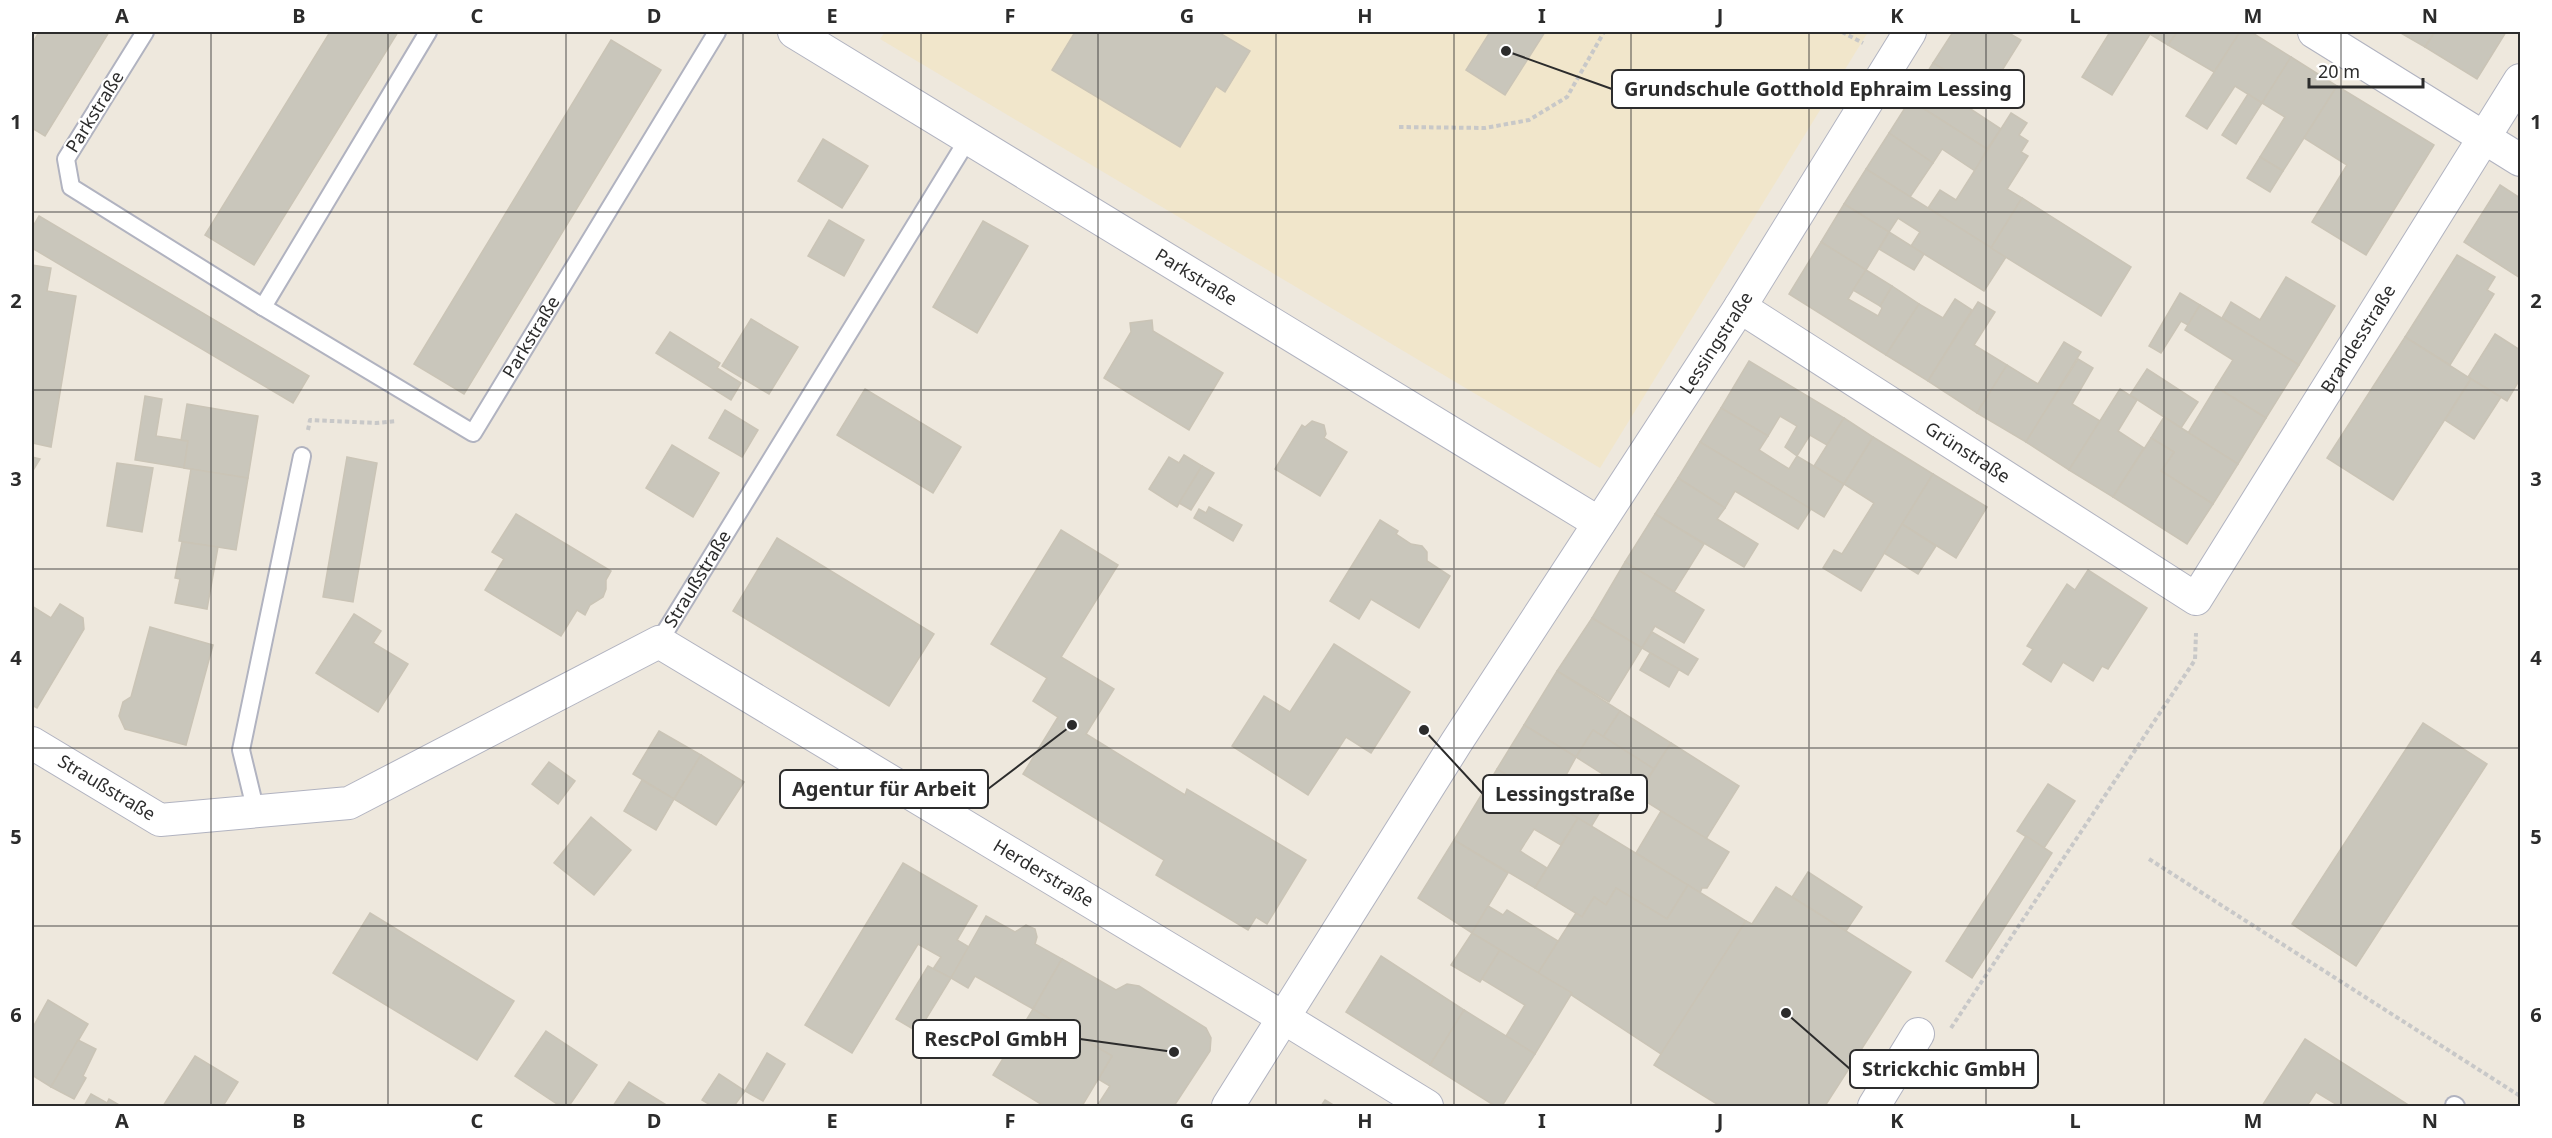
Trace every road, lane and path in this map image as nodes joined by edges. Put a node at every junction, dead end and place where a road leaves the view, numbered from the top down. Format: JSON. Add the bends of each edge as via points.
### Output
{"nodes":[{"id":1,"x":145,"y":32,"type":"edge"},
{"id":2,"x":428,"y":32,"type":"edge"},
{"id":3,"x":717,"y":32,"type":"edge"},
{"id":4,"x":794,"y":32,"type":"edge"},
{"id":5,"x":1604,"y":32,"type":"edge"},
{"id":6,"x":1910,"y":32,"type":"edge"},
{"id":7,"x":2314,"y":32,"type":"edge"},
{"id":8,"x":2520,"y":80,"type":"edge"},
{"id":9,"x":1399,"y":127,"type":"dead end"},
{"id":10,"x":2485,"y":138,"type":"junction"},
{"id":11,"x":968,"y":139,"type":"junction"},
{"id":12,"x":2520,"y":160,"type":"edge"},
{"id":13,"x":263,"y":307,"type":"junction"},
{"id":14,"x":1740,"y":307,"type":"junction"},
{"id":15,"x":446,"y":417,"type":"junction"},
{"id":16,"x":302,"y":456,"type":"joint"},
{"id":17,"x":1599,"y":522,"type":"junction"},
{"id":18,"x":2196,"y":599,"type":"junction"},
{"id":19,"x":659,"y":642,"type":"junction"},
{"id":20,"x":32,"y":743,"type":"edge"},
{"id":21,"x":256,"y":812,"type":"junction"},
{"id":22,"x":2149,"y":859,"type":"dead end"},
{"id":23,"x":1284,"y":1018,"type":"junction"},
{"id":24,"x":1954,"y":1027,"type":"dead end"},
{"id":25,"x":1918,"y":1034,"type":"dead end"},
{"id":26,"x":2520,"y":1096,"type":"edge"},
{"id":27,"x":1228,"y":1107,"type":"edge"},
{"id":28,"x":1427,"y":1107,"type":"edge"},
{"id":29,"x":1874,"y":1107,"type":"edge"}],
"edges":[{"from":1,"to":13,"type":"lane","name":"Parkstraße","via":[[66,159],[71,187]]},
{"from":2,"to":13,"type":"lane"},
{"from":3,"to":15,"type":"lane","name":"Parkstraße","via":[[473,433]]},
{"from":4,"to":11,"type":"street","name":"Parkstraße"},
{"from":5,"to":9,"type":"path","via":[[1567,97],[1529,120],[1485,128]]},
{"from":6,"to":14,"type":"street","name":"Lessingstraße"},
{"from":7,"to":10,"type":"street"},
{"from":8,"to":10,"type":"street","name":"Brandesstraße"},
{"from":10,"to":12,"type":"street"},
{"from":10,"to":18,"type":"street","name":"Brandesstraße"},
{"from":11,"to":17,"type":"street","name":"Parkstraße"},
{"from":11,"to":19,"type":"lane","name":"Straußstraße"},
{"from":13,"to":15,"type":"lane","name":"Parkstraße"},
{"from":14,"to":17,"type":"street","name":"Lessingstraße"},
{"from":14,"to":18,"type":"street","name":"Grünstraße"},
{"from":15,"to":16,"type":"path","via":[[376,423],[310,420]]},
{"from":16,"to":21,"type":"lane","via":[[241,750]]},
{"from":17,"to":23,"type":"street","name":"Lessingstraße"},
{"from":18,"to":24,"type":"path","via":[[2183,620],[2196,633],[2196,660]]},
{"from":19,"to":21,"type":"street","name":"Straußstraße","via":[[349,803]]},
{"from":19,"to":23,"type":"street","name":"Herderstraße"},
{"from":20,"to":21,"type":"street","name":"Straußstraße","via":[[160,820]]},
{"from":22,"to":26,"type":"path"},
{"from":23,"to":27,"type":"street","name":"Lessingstraße"},
{"from":23,"to":28,"type":"street","name":"Herderstraße"},
{"from":25,"to":29,"type":"street"}]}
